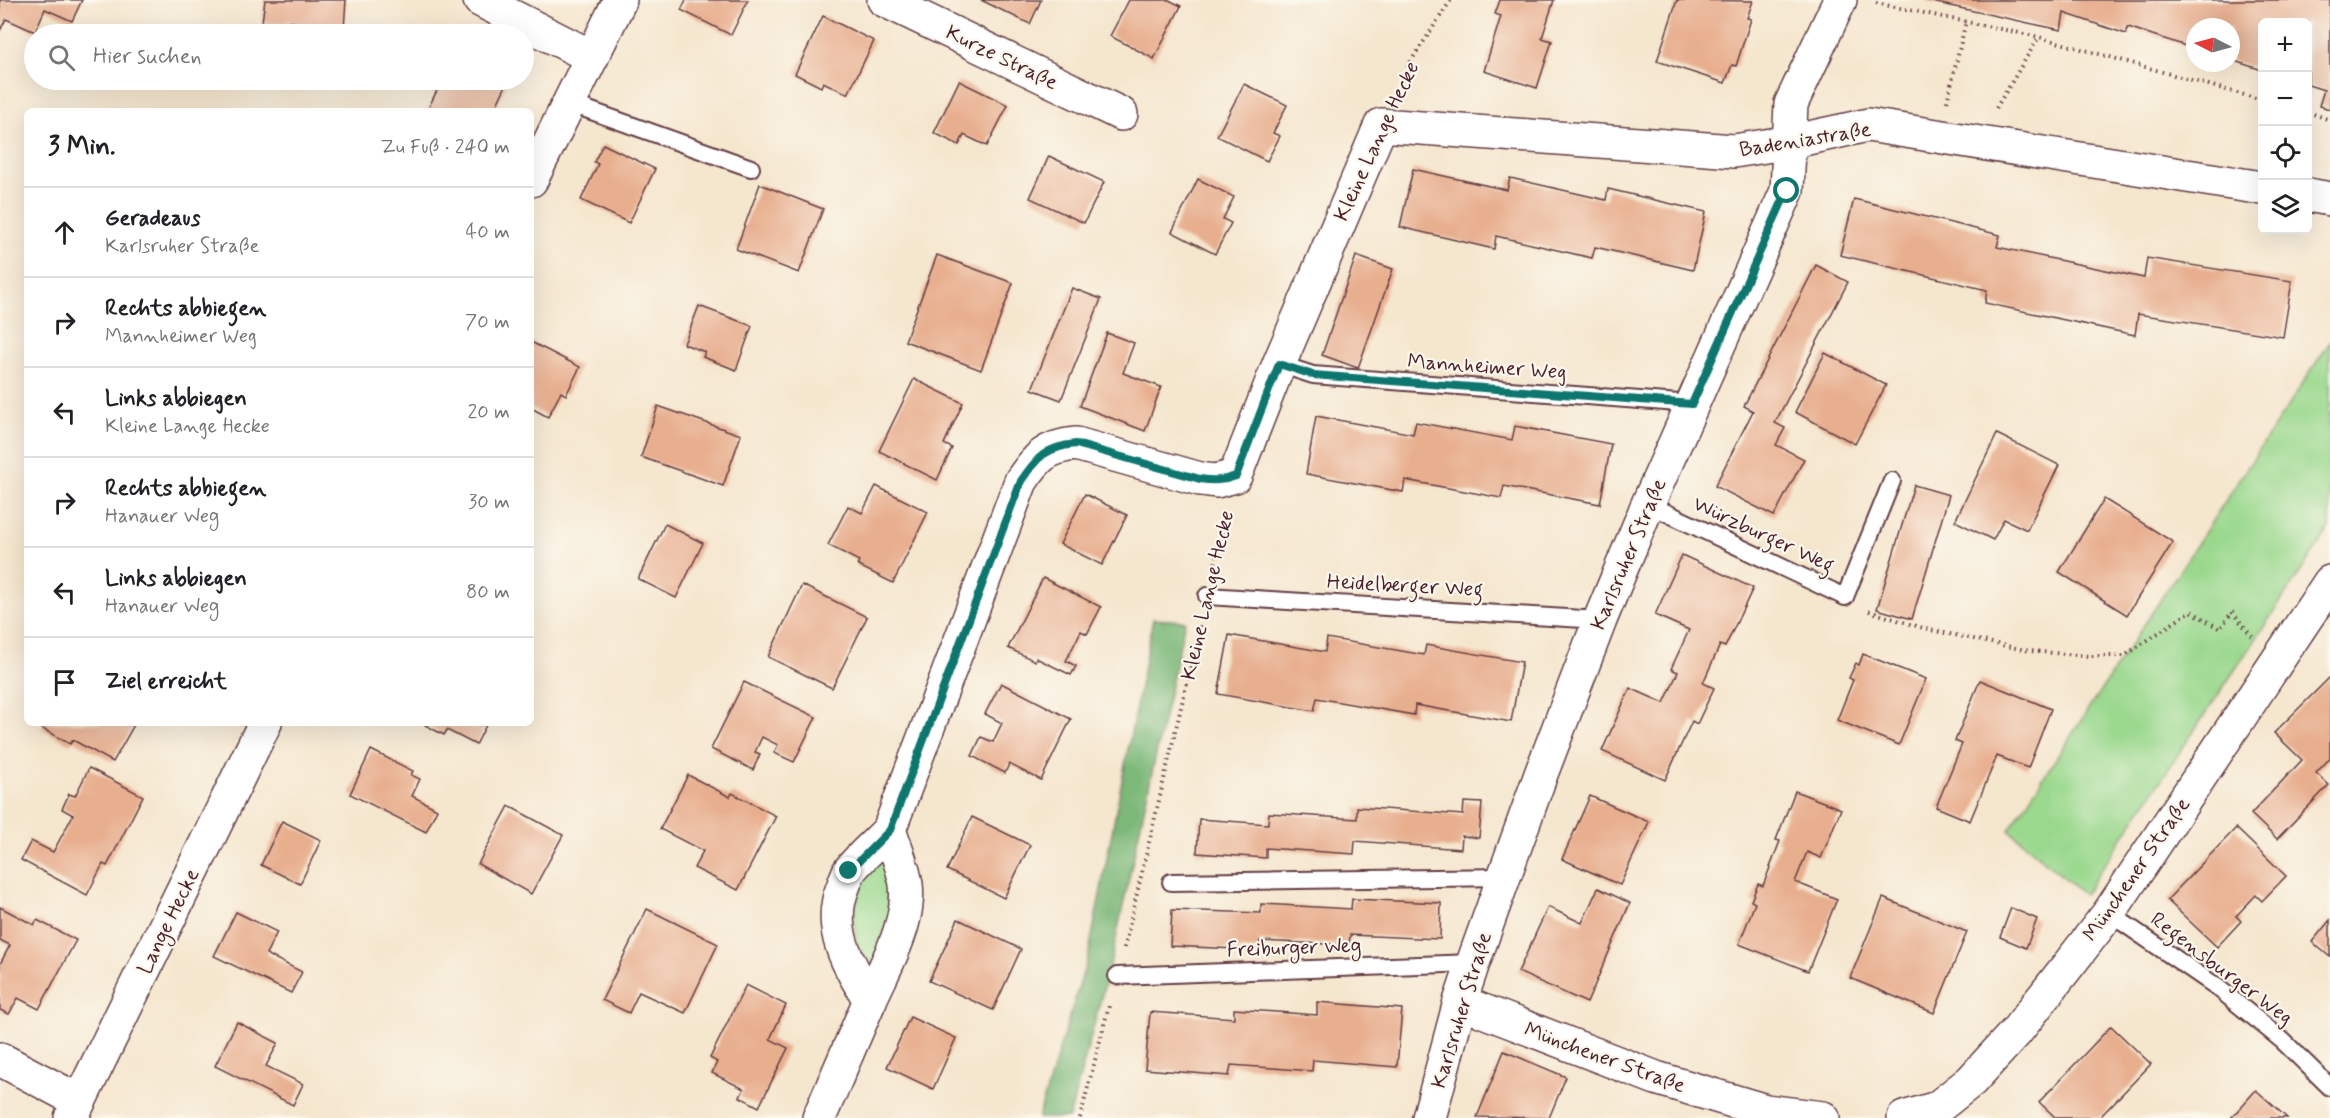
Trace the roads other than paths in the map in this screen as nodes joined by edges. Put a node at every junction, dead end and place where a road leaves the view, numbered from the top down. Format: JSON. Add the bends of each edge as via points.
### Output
{"nodes":[{"id":1,"x":480,"y":0,"type":"edge"},
{"id":2,"x":620,"y":0,"type":"edge"},
{"id":3,"x":884,"y":0,"type":"edge"},
{"id":4,"x":1840,"y":0,"type":"edge"},
{"id":5,"x":527,"y":24,"type":"edge"},
{"id":6,"x":534,"y":27,"type":"edge"},
{"id":7,"x":592,"y":57,"type":"junction"},
{"id":8,"x":569,"y":103,"type":"junction"},
{"id":9,"x":1121,"y":114,"type":"dead end"},
{"id":10,"x":1380,"y":125,"type":"joint"},
{"id":11,"x":1790,"y":142,"type":"junction"},
{"id":12,"x":751,"y":168,"type":"dead end"},
{"id":13,"x":534,"y":174,"type":"edge"},
{"id":14,"x":2258,"y":187,"type":"edge"},
{"id":15,"x":2312,"y":196,"type":"edge"},
{"id":16,"x":2330,"y":199,"type":"edge"},
{"id":17,"x":1279,"y":364,"type":"junction"},
{"id":18,"x":1692,"y":404,"type":"junction"},
{"id":19,"x":1892,"y":481,"type":"dead end"},
{"id":20,"x":1648,"y":504,"type":"junction"},
{"id":21,"x":2330,"y":582,"type":"edge"},
{"id":22,"x":1207,"y":596,"type":"road end"},
{"id":23,"x":1600,"y":620,"type":"junction"},
{"id":24,"x":264,"y":726,"type":"edge"},
{"id":25,"x":890,"y":830,"type":"junction"},
{"id":26,"x":1505,"y":877,"type":"junction"},
{"id":27,"x":1172,"y":882,"type":"dead end"},
{"id":28,"x":2109,"y":913,"type":"junction"},
{"id":29,"x":1473,"y":963,"type":"junction"},
{"id":30,"x":1117,"y":976,"type":"road end"},
{"id":31,"x":870,"y":1000,"type":"junction"},
{"id":32,"x":1460,"y":1002,"type":"junction"},
{"id":33,"x":0,"y":1059,"type":"edge"},
{"id":34,"x":2330,"y":1087,"type":"edge"},
{"id":35,"x":75,"y":1109,"type":"edge"},
{"id":36,"x":819,"y":1118,"type":"edge"},
{"id":37,"x":1429,"y":1118,"type":"edge"},
{"id":38,"x":1823,"y":1118,"type":"edge"},
{"id":39,"x":1905,"y":1118,"type":"edge"}],
"edges":[{"from":1,"to":5,"type":"street"},
{"from":2,"to":7,"type":"street"},
{"from":3,"to":9,"type":"street","name":"Kurze Straße"},
{"from":4,"to":11,"type":"street","name":"Karlsruher Straße","via":[[1791,104]]},
{"from":6,"to":7,"type":"street"},
{"from":7,"to":8,"type":"street"},
{"from":8,"to":12,"type":"lane"},
{"from":8,"to":13,"type":"street"},
{"from":10,"to":11,"type":"street","name":"Badeniastraße","via":[[1734,152]]},
{"from":10,"to":17,"type":"street","name":"Kleine Lange Hecke"},
{"from":11,"to":14,"type":"street","name":"Badeniastraße","via":[[1868,124]]},
{"from":11,"to":18,"type":"street","name":"Karlsruher Straße","via":[[1787,191]]},
{"from":15,"to":16,"type":"street"},
{"from":17,"to":18,"type":"lane","name":"Mannheimer Weg","via":[[1313,375]]},
{"from":17,"to":25,"type":"street","name":"Kleine Lange Hecke","via":[[1236,476],[1215,481],[1200,479],[1076,444],[1046,451],[1031,465],[1021,481]]},
{"from":18,"to":20,"type":"street","name":"Karlsruher Straße"},
{"from":19,"to":20,"type":"lane","name":"Würzburger Weg","via":[[1845,597]]},
{"from":20,"to":23,"type":"street","name":"Karlsruher Straße"},
{"from":21,"to":28,"type":"street","name":"Münchener Straße"},
{"from":22,"to":23,"type":"lane","name":"Heidelberger Weg"},
{"from":23,"to":26,"type":"street","name":"Karlsruher Straße"},
{"from":24,"to":35,"type":"street","name":"Lange Hecke"},
{"from":25,"to":31,"type":"street","via":[[906,885],[905,911]]},
{"from":25,"to":31,"type":"street","via":[[849,871],[839,896],[836,922],[849,965]]},
{"from":26,"to":27,"type":"lane"},
{"from":26,"to":29,"type":"street","name":"Karlsruher Straße"},
{"from":28,"to":34,"type":"lane","name":"Regensburger Weg","via":[[2217,987],[2283,1041]]},
{"from":28,"to":39,"type":"street","name":"Münchener Straße","via":[[2016,1032],[1971,1081],[1937,1108]]},
{"from":29,"to":30,"type":"lane","name":"Freiburger Weg"},
{"from":29,"to":32,"type":"street","name":"Karlsruher Straße"},
{"from":31,"to":36,"type":"street"},
{"from":32,"to":37,"type":"street","name":"Karlsruher Straße"},
{"from":32,"to":38,"type":"street","name":"Münchener Straße","via":[[1656,1078],[1766,1111]]},
{"from":33,"to":35,"type":"street"}]}
